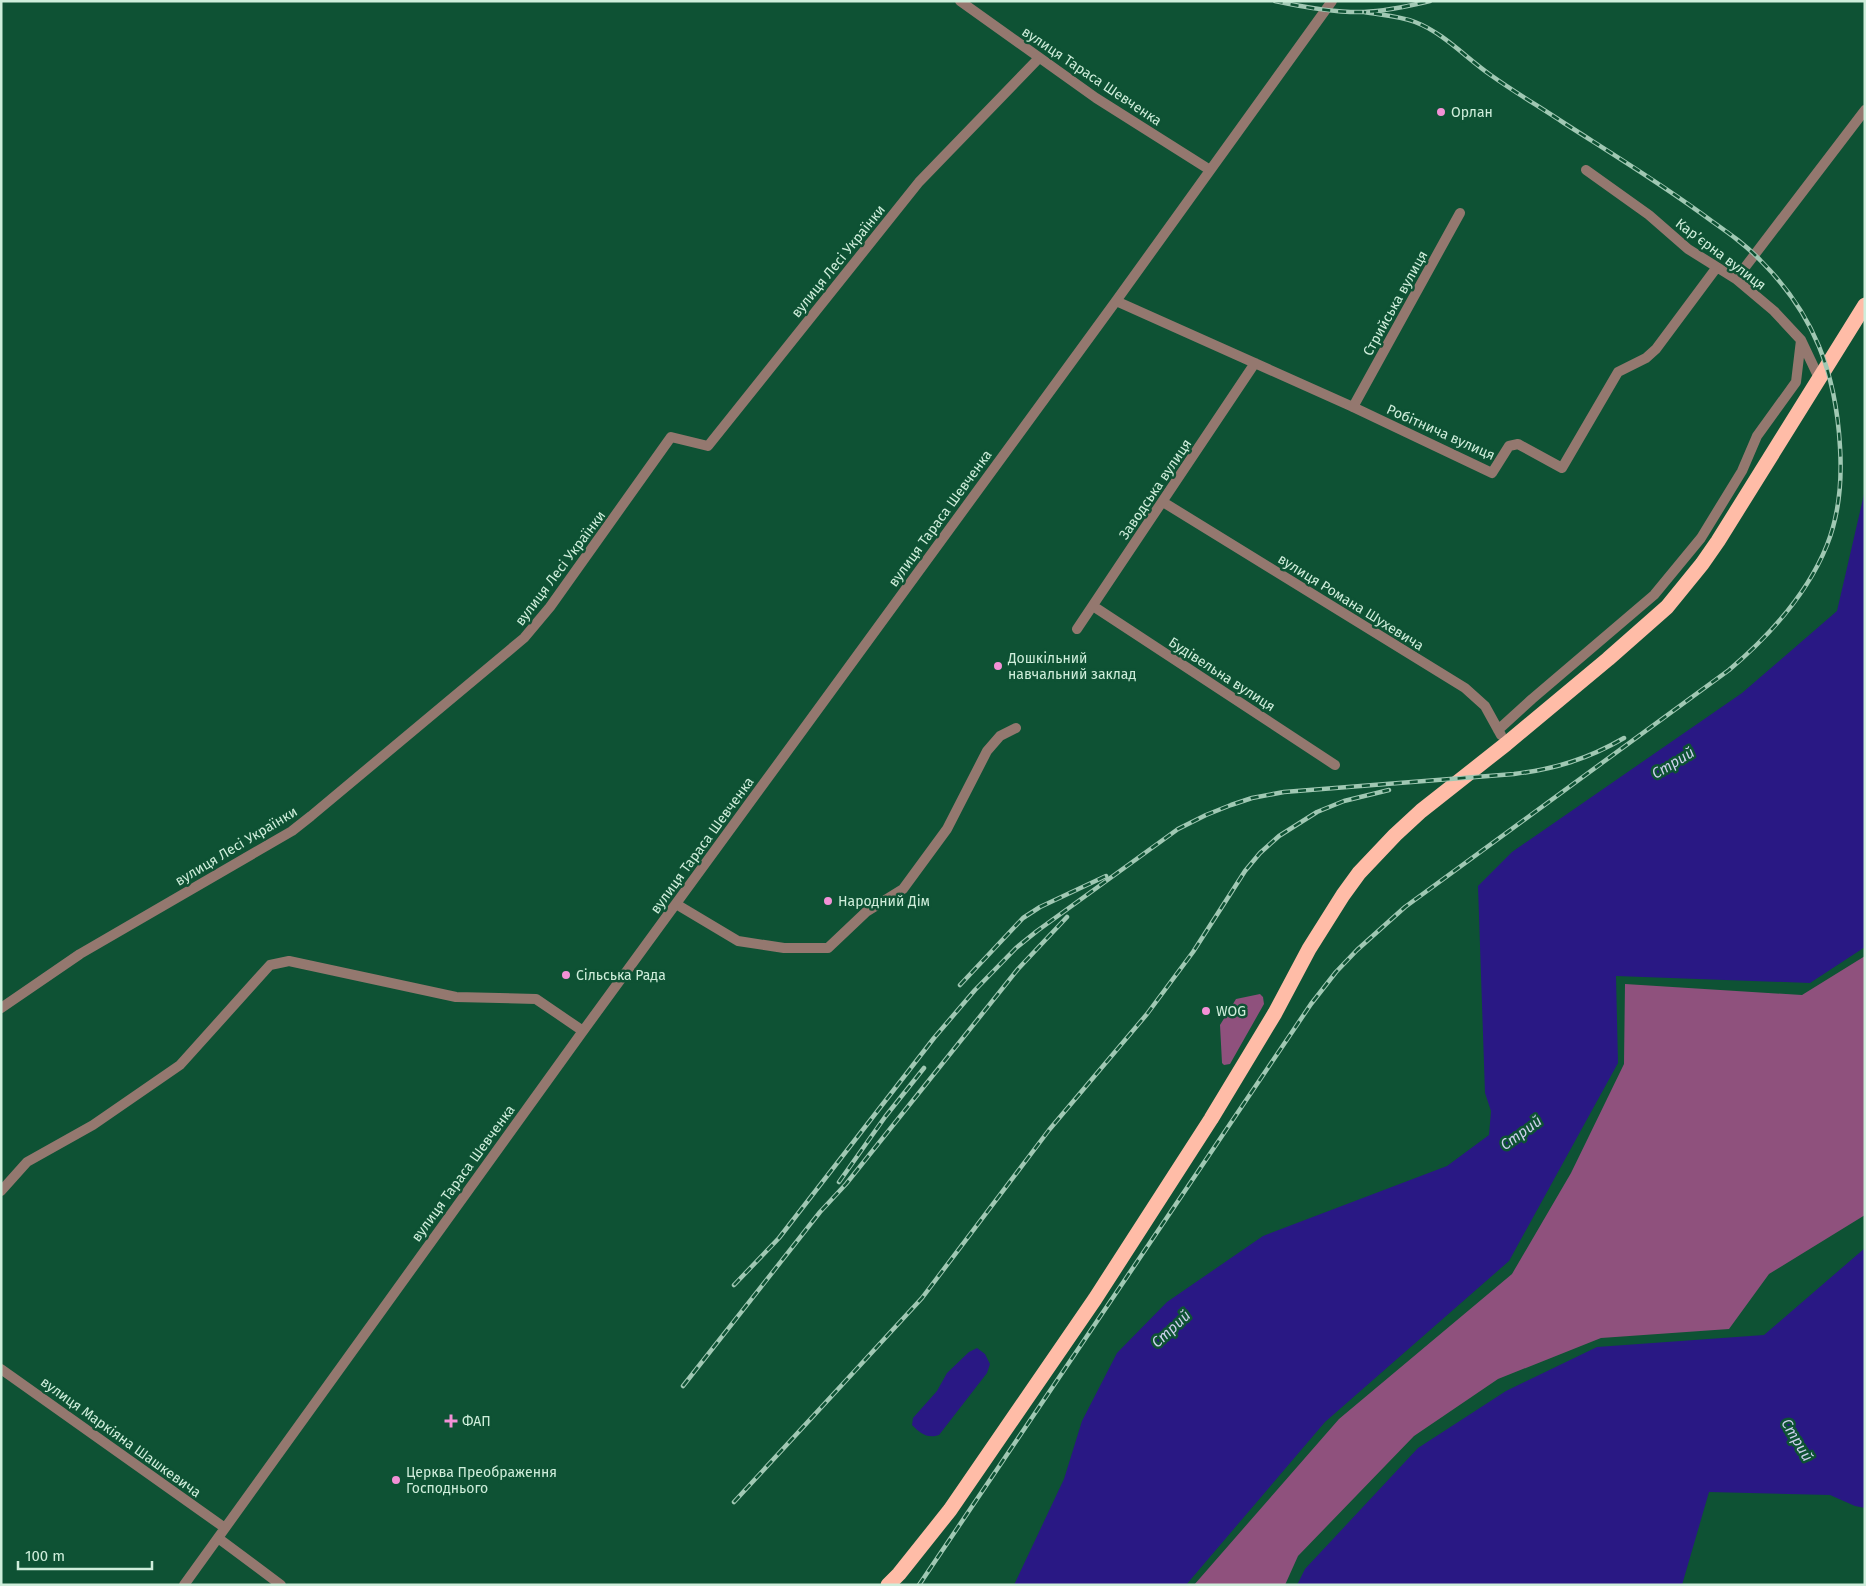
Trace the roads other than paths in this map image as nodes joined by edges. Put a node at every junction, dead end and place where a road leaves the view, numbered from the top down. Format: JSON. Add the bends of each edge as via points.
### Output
{"nodes":[{"id":1,"x":960,"y":1,"type":"edge"},
{"id":2,"x":1332,"y":1,"type":"edge"},
{"id":3,"x":1039,"y":58,"type":"junction"},
{"id":4,"x":1865,"y":110,"type":"edge"},
{"id":5,"x":1210,"y":170,"type":"junction"},
{"id":6,"x":1586,"y":170,"type":"dead end"},
{"id":7,"x":1460,"y":212,"type":"dead end"},
{"id":8,"x":1717,"y":267,"type":"junction"},
{"id":9,"x":1736,"y":279,"type":"junction"},
{"id":10,"x":1116,"y":300,"type":"junction"},
{"id":11,"x":1865,"y":305,"type":"edge"},
{"id":12,"x":1801,"y":340,"type":"junction"},
{"id":13,"x":1254,"y":364,"type":"junction"},
{"id":14,"x":1819,"y":378,"type":"junction"},
{"id":15,"x":1353,"y":407,"type":"junction"},
{"id":16,"x":1163,"y":502,"type":"junction"},
{"id":17,"x":1093,"y":606,"type":"junction"},
{"id":18,"x":1077,"y":630,"type":"dead end"},
{"id":19,"x":1016,"y":728,"type":"dead end"},
{"id":20,"x":1498,"y":730,"type":"junction"},
{"id":21,"x":1506,"y":744,"type":"junction"},
{"id":22,"x":1335,"y":764,"type":"dead end"},
{"id":23,"x":676,"y":904,"type":"junction"},
{"id":24,"x":1,"y":1008,"type":"edge"},
{"id":25,"x":583,"y":1031,"type":"junction"},
{"id":26,"x":1,"y":1191,"type":"edge"},
{"id":27,"x":1,"y":1368,"type":"edge"},
{"id":28,"x":225,"y":1528,"type":"junction"},
{"id":29,"x":218,"y":1538,"type":"junction"},
{"id":30,"x":280,"y":1584,"type":"edge"},
{"id":31,"x":184,"y":1585,"type":"edge"},
{"id":32,"x":888,"y":1585,"type":"edge"}],
"edges":[{"from":1,"to":3,"type":"street","name":"вулиця Тараса Шевченка"},
{"from":2,"to":5,"type":"street","name":"вулиця Тараса Шевченка"},
{"from":3,"to":5,"type":"street","name":"вулиця Тараса Шевченка"},
{"from":3,"to":24,"type":"street","name":"вулиця Лесі Українки","via":[[919,182],[708,446],[671,437],[550,607],[524,638],[292,831],[80,954]]},
{"from":4,"to":9,"type":"street"},
{"from":5,"to":10,"type":"street","name":"вулиця Тараса Шевченка"},
{"from":6,"to":8,"type":"street","name":"Карʼєрна вулиця"},
{"from":7,"to":15,"type":"street","name":"Стрийська вулиця"},
{"from":8,"to":9,"type":"street","name":"Карʼєрна вулиця"},
{"from":8,"to":15,"type":"street","name":"Робітнича вулиця","via":[[1656,349],[1646,358],[1618,372],[1562,468],[1518,444],[1509,446],[1492,473]]},
{"from":9,"to":12,"type":"street","name":"Карʼєрна вулиця","via":[[1774,311]]},
{"from":10,"to":13,"type":"street","name":"Робітнича вулиця"},
{"from":10,"to":23,"type":"street","name":"вулиця Тараса Шевченка"},
{"from":11,"to":14,"type":"highway"},
{"from":12,"to":14,"type":"street","name":"Карʼєрна вулиця"},
{"from":12,"to":20,"type":"street","via":[[1796,382],[1757,436],[1742,471],[1701,538],[1654,595]]},
{"from":13,"to":15,"type":"street","name":"Робітнича вулиця"},
{"from":13,"to":16,"type":"street","name":"Заводська вулиця"},
{"from":14,"to":21,"type":"highway","via":[[1718,542],[1686,585],[1629,641]]},
{"from":16,"to":17,"type":"street","name":"Заводська вулиця"},
{"from":16,"to":20,"type":"street","name":"вулиця Романа Шухевича","via":[[1466,688],[1485,706]]},
{"from":17,"to":18,"type":"street","name":"Заводська вулиця"},
{"from":17,"to":22,"type":"street","name":"Будівельна вулиця"},
{"from":19,"to":23,"type":"street","via":[[1000,736],[987,751],[947,829],[903,889],[866,912],[828,948],[784,948],[738,941]]},
{"from":20,"to":21,"type":"street","name":"вулиця Романа Шухевича"},
{"from":21,"to":32,"type":"highway","via":[[1420,810],[1342,894],[1211,1119],[1095,1299],[950,1510]]},
{"from":23,"to":25,"type":"street","name":"вулиця Тараса Шевченка"},
{"from":25,"to":26,"type":"street","via":[[536,999],[456,997],[289,961],[270,965],[180,1065],[93,1125],[27,1162]]},
{"from":25,"to":28,"type":"street","name":"вулиця Тараса Шевченка"},
{"from":27,"to":28,"type":"street","name":"вулиця Маркіяна Шашкевича"},
{"from":28,"to":29,"type":"street","name":"вулиця Тараса Шевченка"},
{"from":29,"to":30,"type":"street"},
{"from":29,"to":31,"type":"street","name":"вулиця Тараса Шевченка"}]}
